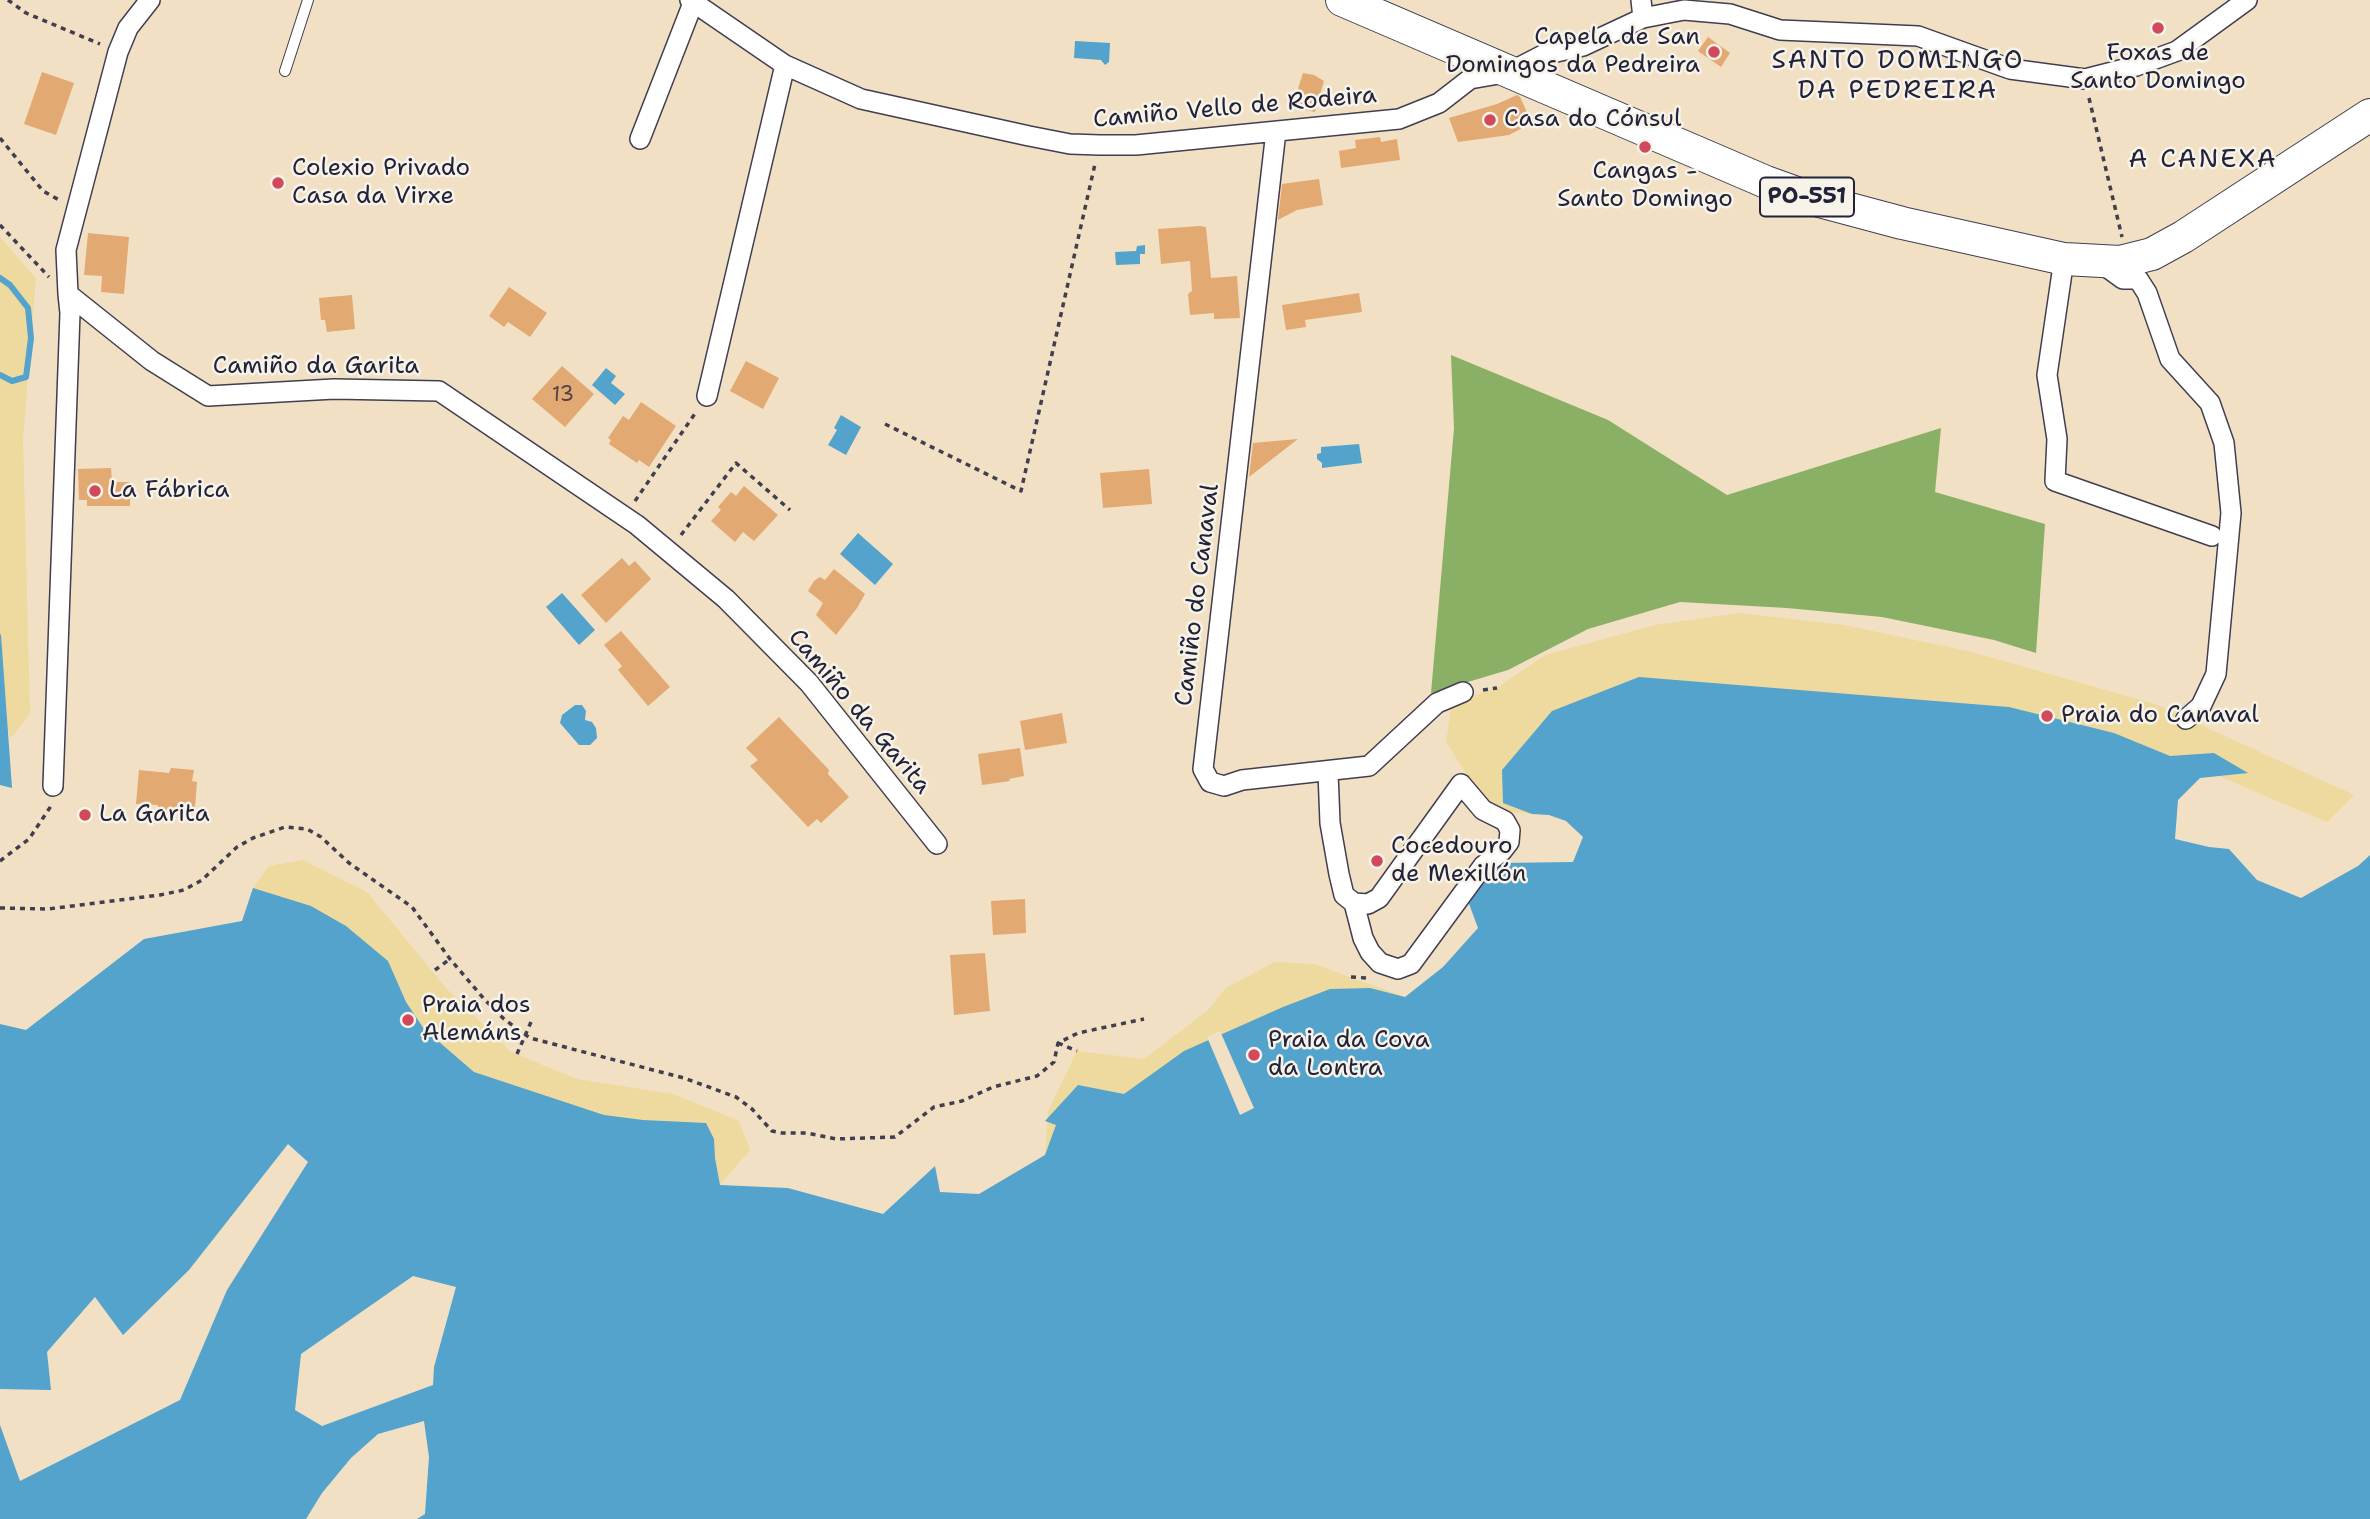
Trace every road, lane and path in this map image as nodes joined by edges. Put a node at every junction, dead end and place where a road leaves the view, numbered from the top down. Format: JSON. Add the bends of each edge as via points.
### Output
{"nodes":[{"id":1,"x":8,"y":0,"type":"edge"},
{"id":2,"x":150,"y":0,"type":"edge"},
{"id":3,"x":308,"y":0,"type":"edge"},
{"id":4,"x":2247,"y":0,"type":"edge"},
{"id":5,"x":691,"y":1,"type":"edge"},
{"id":6,"x":1347,"y":1,"type":"edge"},
{"id":7,"x":1642,"y":9,"type":"edge"},
{"id":8,"x":118,"y":52,"type":"junction"},
{"id":9,"x":785,"y":65,"type":"junction"},
{"id":10,"x":285,"y":71,"type":"dead end"},
{"id":11,"x":1510,"y":72,"type":"junction"},
{"id":12,"x":2085,"y":79,"type":"junction"},
{"id":13,"x":2370,"y":115,"type":"edge"},
{"id":14,"x":1276,"y":131,"type":"junction"},
{"id":15,"x":0,"y":138,"type":"edge"},
{"id":16,"x":640,"y":139,"type":"dead end"},
{"id":17,"x":1100,"y":145,"type":"junction"},
{"id":18,"x":79,"y":202,"type":"junction"},
{"id":19,"x":0,"y":225,"type":"edge"},
{"id":20,"x":2064,"y":259,"type":"junction"},
{"id":21,"x":2116,"y":262,"type":"junction"},
{"id":22,"x":45,"y":273,"type":"dead end"},
{"id":23,"x":68,"y":294,"type":"junction"},
{"id":24,"x":708,"y":396,"type":"joint"},
{"id":25,"x":885,"y":424,"type":"dead end"},
{"id":26,"x":790,"y":510,"type":"dead end"},
{"id":27,"x":625,"y":517,"type":"junction"},
{"id":28,"x":2212,"y":536,"type":"dead end"},
{"id":29,"x":669,"y":551,"type":"junction"},
{"id":30,"x":1463,"y":692,"type":"dead end"},
{"id":31,"x":2186,"y":719,"type":"dead end"},
{"id":32,"x":1328,"y":772,"type":"junction"},
{"id":33,"x":53,"y":786,"type":"joint"},
{"id":34,"x":937,"y":844,"type":"dead end"},
{"id":35,"x":0,"y":860,"type":"edge"},
{"id":36,"x":1354,"y":903,"type":"junction"},
{"id":37,"x":0,"y":908,"type":"edge"},
{"id":38,"x":450,"y":959,"type":"junction"},
{"id":39,"x":435,"y":970,"type":"dead end"},
{"id":40,"x":1144,"y":1019,"type":"dead end"},
{"id":41,"x":531,"y":1022,"type":"dead end"},
{"id":42,"x":525,"y":1034,"type":"junction"},
{"id":43,"x":1058,"y":1043,"type":"junction"},
{"id":44,"x":1077,"y":1051,"type":"dead end"},
{"id":45,"x":517,"y":1054,"type":"dead end"}],
"edges":[{"from":1,"to":8,"type":"path","via":[[26,13]]},
{"from":2,"to":8,"type":"street","via":[[128,28]]},
{"from":3,"to":10,"type":"lane"},
{"from":4,"to":12,"type":"street","via":[[2177,51]]},
{"from":5,"to":9,"type":"street","name":"Camiño Vello de Rodeira"},
{"from":5,"to":16,"type":"street"},
{"from":6,"to":11,"type":"main road","number":"PO-551"},
{"from":7,"to":11,"type":"street","name":"Camiño Vello de Rodeira","via":[[1583,46],[1543,55]]},
{"from":7,"to":12,"type":"street","name":"Camiño Vello de Rodeira","via":[[1730,14],[1780,30],[1917,36],[2010,69]]},
{"from":8,"to":18,"type":"street"},
{"from":9,"to":17,"type":"street","name":"Camiño Vello de Rodeira","via":[[861,99],[1070,144]]},
{"from":9,"to":24,"type":"street"},
{"from":11,"to":14,"type":"street","name":"Camiño Vello de Rodeira","via":[[1470,79],[1439,103],[1399,119]]},
{"from":11,"to":20,"type":"main road","number":"PO-551","via":[[1816,200]]},
{"from":12,"to":21,"type":"path"},
{"from":13,"to":21,"type":"main road","number":"PO-551","via":[[2183,237],[2152,254]]},
{"from":14,"to":17,"type":"street","name":"Camiño Vello de Rodeira"},
{"from":14,"to":32,"type":"street","name":"Camiño do Canaval","via":[[1203,769],[1210,782],[1224,786],[1242,780]]},
{"from":15,"to":18,"type":"path","via":[[43,191],[65,203]]},
{"from":17,"to":25,"type":"path","via":[[1021,491]]},
{"from":18,"to":23,"type":"street","via":[[66,250]]},
{"from":19,"to":22,"type":"path"},
{"from":20,"to":21,"type":"main road","number":"PO-551"},
{"from":20,"to":28,"type":"street","via":[[2047,375],[2057,439],[2055,481]]},
{"from":21,"to":31,"type":"street","via":[[2123,279],[2138,279],[2147,293],[2171,359],[2210,403],[2224,443],[2231,513],[2216,674],[2201,706]]},
{"from":23,"to":27,"type":"street","name":"Camiño da Garita","via":[[152,361],[208,396],[334,389],[439,391]]},
{"from":23,"to":33,"type":"street"},
{"from":24,"to":27,"type":"path"},
{"from":26,"to":29,"type":"path","via":[[736,463]]},
{"from":27,"to":29,"type":"street","name":"Camiño da Garita"},
{"from":29,"to":34,"type":"street","name":"Camiño da Garita","via":[[726,598],[809,683]]},
{"from":30,"to":32,"type":"street","name":"Camiño do Canaval","via":[[1437,703],[1369,766]]},
{"from":32,"to":36,"type":"street","via":[[1339,874],[1344,895]]},
{"from":33,"to":35,"type":"path","via":[[50,808],[38,827]]},
{"from":36,"to":36,"type":"street","via":[[1368,904],[1379,898],[1461,784],[1483,810],[1505,821],[1510,830],[1509,842],[1483,866],[1412,964],[1398,968],[1380,964],[1363,938]]},
{"from":37,"to":38,"type":"path","via":[[48,909],[184,890],[202,880],[237,847],[272,830],[296,826],[321,837],[349,863],[412,907]]},
{"from":38,"to":39,"type":"path"},
{"from":38,"to":42,"type":"path","via":[[495,1010]]},
{"from":40,"to":43,"type":"path","via":[[1078,1033]]},
{"from":41,"to":42,"type":"path"},
{"from":42,"to":43,"type":"path","via":[[736,1097],[772,1131],[836,1139],[895,1137],[934,1107],[1037,1076],[1054,1062]]},
{"from":42,"to":45,"type":"path"},
{"from":43,"to":44,"type":"path"}]}
